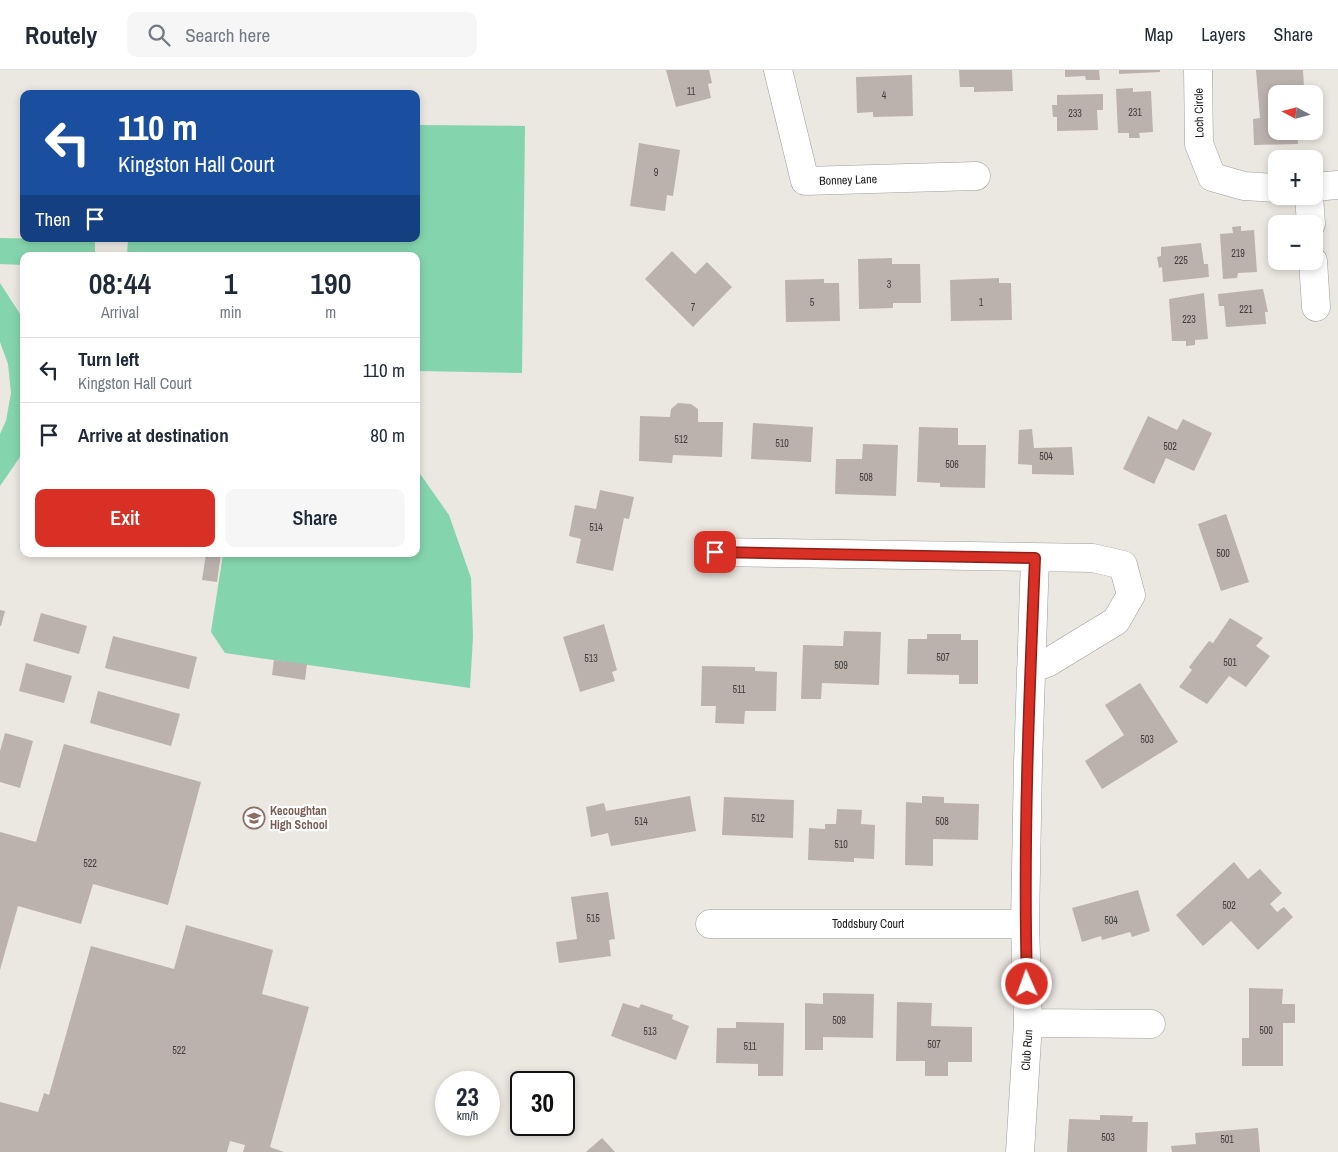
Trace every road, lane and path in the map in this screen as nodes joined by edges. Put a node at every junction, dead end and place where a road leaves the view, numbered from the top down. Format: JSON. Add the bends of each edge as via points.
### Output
{"nodes":[{"id":1,"x":778,"y":70,"type":"edge"},
{"id":2,"x":1198,"y":70,"type":"edge"},
{"id":3,"x":976,"y":176,"type":"dead end"},
{"id":4,"x":1338,"y":185,"type":"edge"},
{"id":5,"x":1323,"y":186,"type":"edge"},
{"id":6,"x":1268,"y":188,"type":"edge"},
{"id":7,"x":1314,"y":270,"type":"edge"},
{"id":8,"x":1316,"y":307,"type":"dead end"},
{"id":9,"x":715,"y":552,"type":"dead end"},
{"id":10,"x":1035,"y":558,"type":"junction"},
{"id":11,"x":1031,"y":669,"type":"junction"},
{"id":12,"x":710,"y":924,"type":"dead end"},
{"id":13,"x":1025,"y":924,"type":"junction"},
{"id":14,"x":1028,"y":1023,"type":"junction"},
{"id":15,"x":1151,"y":1024,"type":"dead end"},
{"id":16,"x":1020,"y":1152,"type":"edge"}],
"edges":[{"from":1,"to":3,"type":"street","name":"Bonney Lane","via":[[805,181]]},
{"from":2,"to":6,"type":"street","name":"Loch Circle","via":[[1199,144],[1212,177],[1244,186]]},
{"from":4,"to":5,"type":"street"},
{"from":7,"to":8,"type":"street"},
{"from":9,"to":10,"type":"street"},
{"from":10,"to":11,"type":"street","name":"Club Run"},
{"from":10,"to":11,"type":"street","via":[[1093,558],[1123,564],[1131,595],[1116,621],[1047,664]]},
{"from":11,"to":13,"type":"street","name":"Club Run"},
{"from":12,"to":13,"type":"street","name":"Toddsbury Court"},
{"from":13,"to":14,"type":"street","name":"Club Run"},
{"from":14,"to":15,"type":"street"},
{"from":14,"to":16,"type":"street","name":"Club Run"}]}
